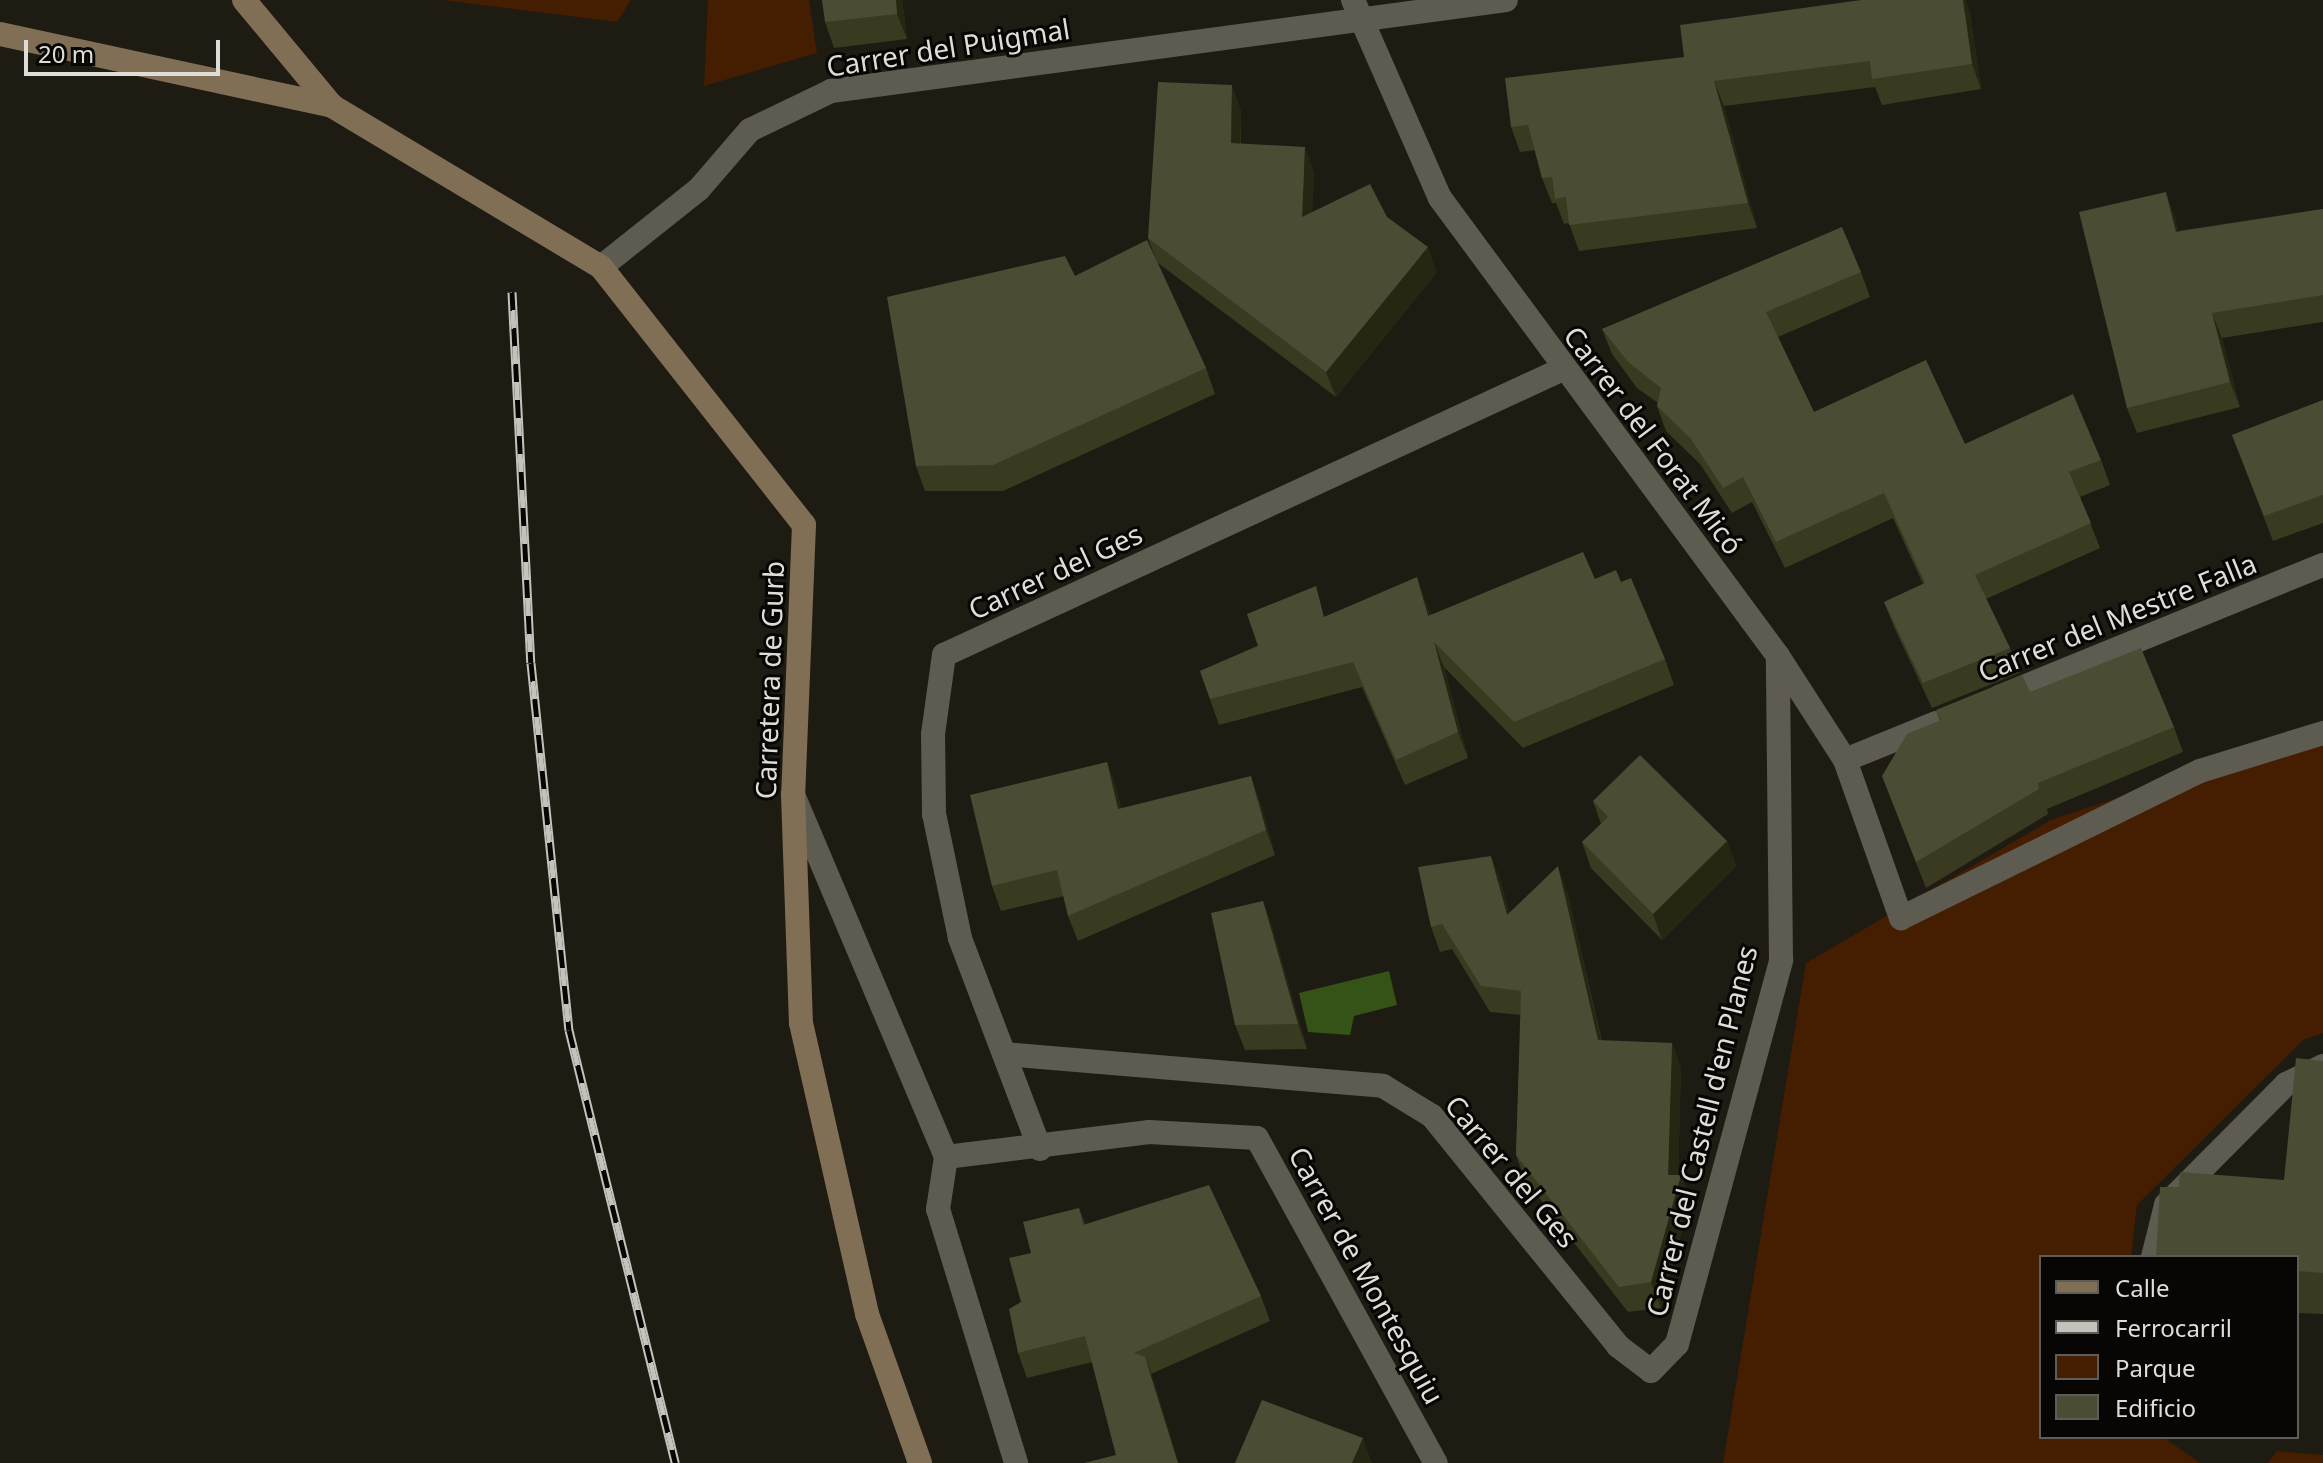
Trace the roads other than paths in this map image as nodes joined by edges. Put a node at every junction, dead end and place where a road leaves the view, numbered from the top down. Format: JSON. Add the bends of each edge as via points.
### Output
{"nodes":[{"id":1,"x":244,"y":0,"type":"edge"},
{"id":2,"x":1506,"y":0,"type":"edge"},
{"id":3,"x":1357,"y":9,"type":"edge"},
{"id":4,"x":0,"y":34,"type":"edge"},
{"id":5,"x":332,"y":106,"type":"junction"},
{"id":6,"x":601,"y":267,"type":"junction"},
{"id":7,"x":1563,"y":369,"type":"junction"},
{"id":8,"x":2323,"y":565,"type":"edge"},
{"id":9,"x":1778,"y":656,"type":"junction"},
{"id":10,"x":2323,"y":733,"type":"edge"},
{"id":11,"x":1845,"y":760,"type":"junction"},
{"id":12,"x":793,"y":795,"type":"junction"},
{"id":13,"x":1004,"y":1054,"type":"junction"},
{"id":14,"x":2323,"y":1066,"type":"edge"},
{"id":15,"x":1040,"y":1149,"type":"junction"},
{"id":16,"x":946,"y":1157,"type":"junction"},
{"id":17,"x":2154,"y":1255,"type":"edge"},
{"id":18,"x":1651,"y":1371,"type":"joint"},
{"id":19,"x":920,"y":1463,"type":"edge"},
{"id":20,"x":1016,"y":1463,"type":"edge"},
{"id":21,"x":1436,"y":1463,"type":"edge"}],
"edges":[{"from":1,"to":5,"type":"street","name":"Carretera de Gurb"},
{"from":2,"to":3,"type":"street","name":"Carrer del Puigmal"},
{"from":3,"to":6,"type":"street","name":"Carrer del Puigmal","via":[[831,91],[750,130],[699,189]]},
{"from":3,"to":7,"type":"street","name":"Carrer del Forat Micó","via":[[1440,198]]},
{"from":4,"to":5,"type":"street","name":"Carretera de Gurb"},
{"from":5,"to":6,"type":"street","name":"Carretera de Gurb"},
{"from":6,"to":12,"type":"street","name":"Carretera de Gurb","via":[[804,525]]},
{"from":7,"to":9,"type":"street","name":"Carrer del Forat Micó"},
{"from":7,"to":13,"type":"street","name":"Carrer del Ges","via":[[944,655],[933,734],[934,814],[960,938]]},
{"from":8,"to":11,"type":"street","name":"Carrer del Mestre Falla"},
{"from":9,"to":11,"type":"street","name":"Carrer del Forat Micó"},
{"from":9,"to":18,"type":"street","name":"Carrer del Castell d'en Planes","via":[[1781,960],[1677,1344]]},
{"from":10,"to":11,"type":"street","name":"Carrer del Forat Micó","via":[[2200,771],[1901,918]]},
{"from":12,"to":16,"type":"street"},
{"from":12,"to":19,"type":"street","name":"Carretera de Gurb","via":[[801,1023],[867,1314]]},
{"from":13,"to":15,"type":"street","name":"Carrer del Ges"},
{"from":13,"to":18,"type":"street","name":"Carrer del Ges","via":[[1383,1086],[1432,1116],[1618,1346]]},
{"from":14,"to":17,"type":"street","via":[[2286,1084],[2166,1205]]},
{"from":15,"to":16,"type":"street","name":"Carrer de Montesquiu"},
{"from":15,"to":21,"type":"street","name":"Carrer de Montesquiu","via":[[1149,1132],[1257,1138]]},
{"from":16,"to":20,"type":"street","via":[[938,1209]]}]}
